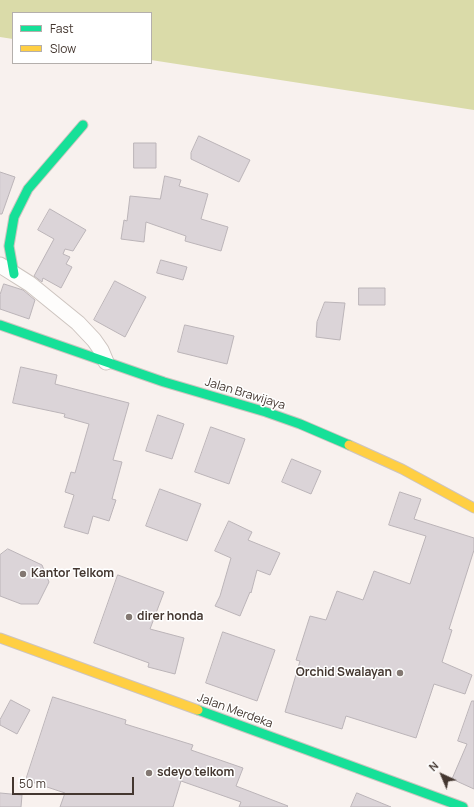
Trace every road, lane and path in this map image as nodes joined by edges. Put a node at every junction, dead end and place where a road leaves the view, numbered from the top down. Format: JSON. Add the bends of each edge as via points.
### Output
{"nodes":[{"id":1,"x":83,"y":125,"type":"dead end"},
{"id":2,"x":0,"y":265,"type":"edge"},
{"id":3,"x":14,"y":274,"type":"junction"},
{"id":4,"x":0,"y":326,"type":"edge"},
{"id":5,"x":106,"y":362,"type":"junction"},
{"id":6,"x":474,"y":508,"type":"edge"},
{"id":7,"x":0,"y":638,"type":"edge"},
{"id":8,"x":463,"y":807,"type":"edge"}],
"edges":[{"from":1,"to":3,"type":"main road","via":[[28,189],[14,217],[9,246]]},
{"from":2,"to":3,"type":"street"},
{"from":3,"to":5,"type":"street","via":[[78,323],[102,350]]},
{"from":4,"to":5,"type":"main road","name":"Jalan Brawijaya"},
{"from":5,"to":6,"type":"main road","name":"Jalan Brawijaya","via":[[300,424],[395,466]]},
{"from":7,"to":8,"type":"main road","name":"Jalan Merdeka"}]}
